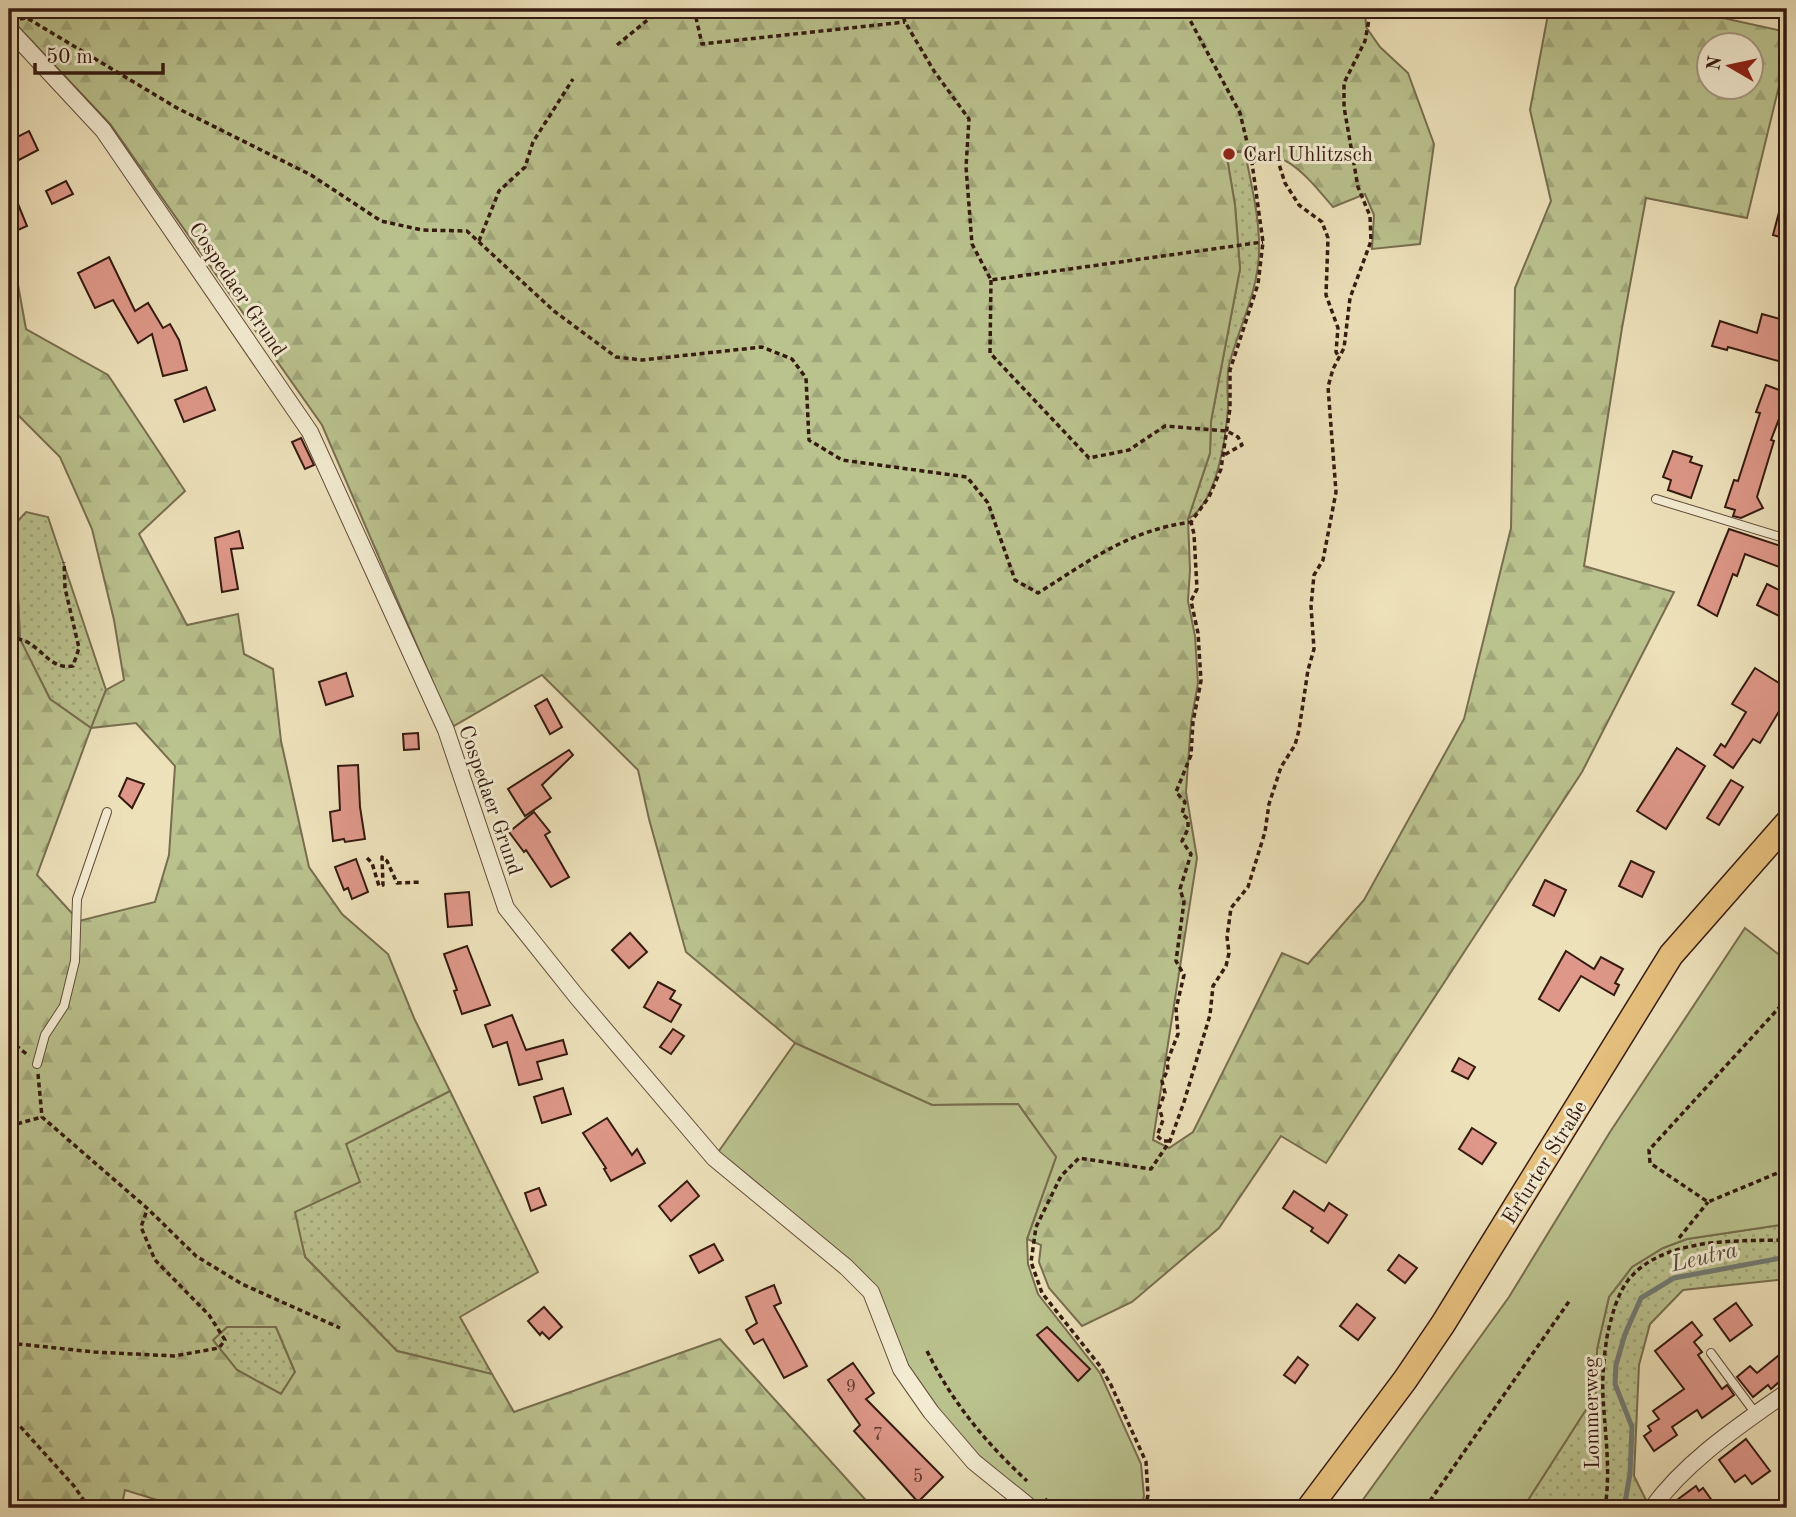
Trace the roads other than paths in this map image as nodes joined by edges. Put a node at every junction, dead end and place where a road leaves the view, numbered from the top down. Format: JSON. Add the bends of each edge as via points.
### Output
{"nodes":[{"id":1,"x":13,"y":24,"type":"edge"},
{"id":2,"x":1656,"y":499,"type":"dead end"},
{"id":3,"x":1787,"y":539,"type":"edge"},
{"id":4,"x":107,"y":812,"type":"dead end"},
{"id":5,"x":1787,"y":823,"type":"edge"},
{"id":6,"x":37,"y":1064,"type":"road end"},
{"id":7,"x":1711,"y":1353,"type":"dead end"},
{"id":8,"x":1787,"y":1392,"type":"edge"},
{"id":9,"x":1756,"y":1414,"type":"junction"},
{"id":10,"x":1031,"y":1508,"type":"edge"},
{"id":11,"x":1309,"y":1508,"type":"edge"},
{"id":12,"x":1652,"y":1508,"type":"edge"}],
"edges":[{"from":1,"to":10,"type":"street","name":"Cospedaer Grund","via":[[103,130],[310,432],[446,730],[506,908],[714,1158],[871,1292],[901,1369],[931,1412],[974,1462]]},
{"from":2,"to":3,"type":"lane"},
{"from":4,"to":6,"type":"lane","via":[[77,899],[75,961],[64,1006],[45,1035]]},
{"from":5,"to":11,"type":"main road","name":"Erfurter Straße","via":[[1671,955],[1443,1324]]},
{"from":7,"to":9,"type":"lane"},
{"from":8,"to":9,"type":"street"},
{"from":9,"to":12,"type":"street","via":[[1691,1465]]}]}
